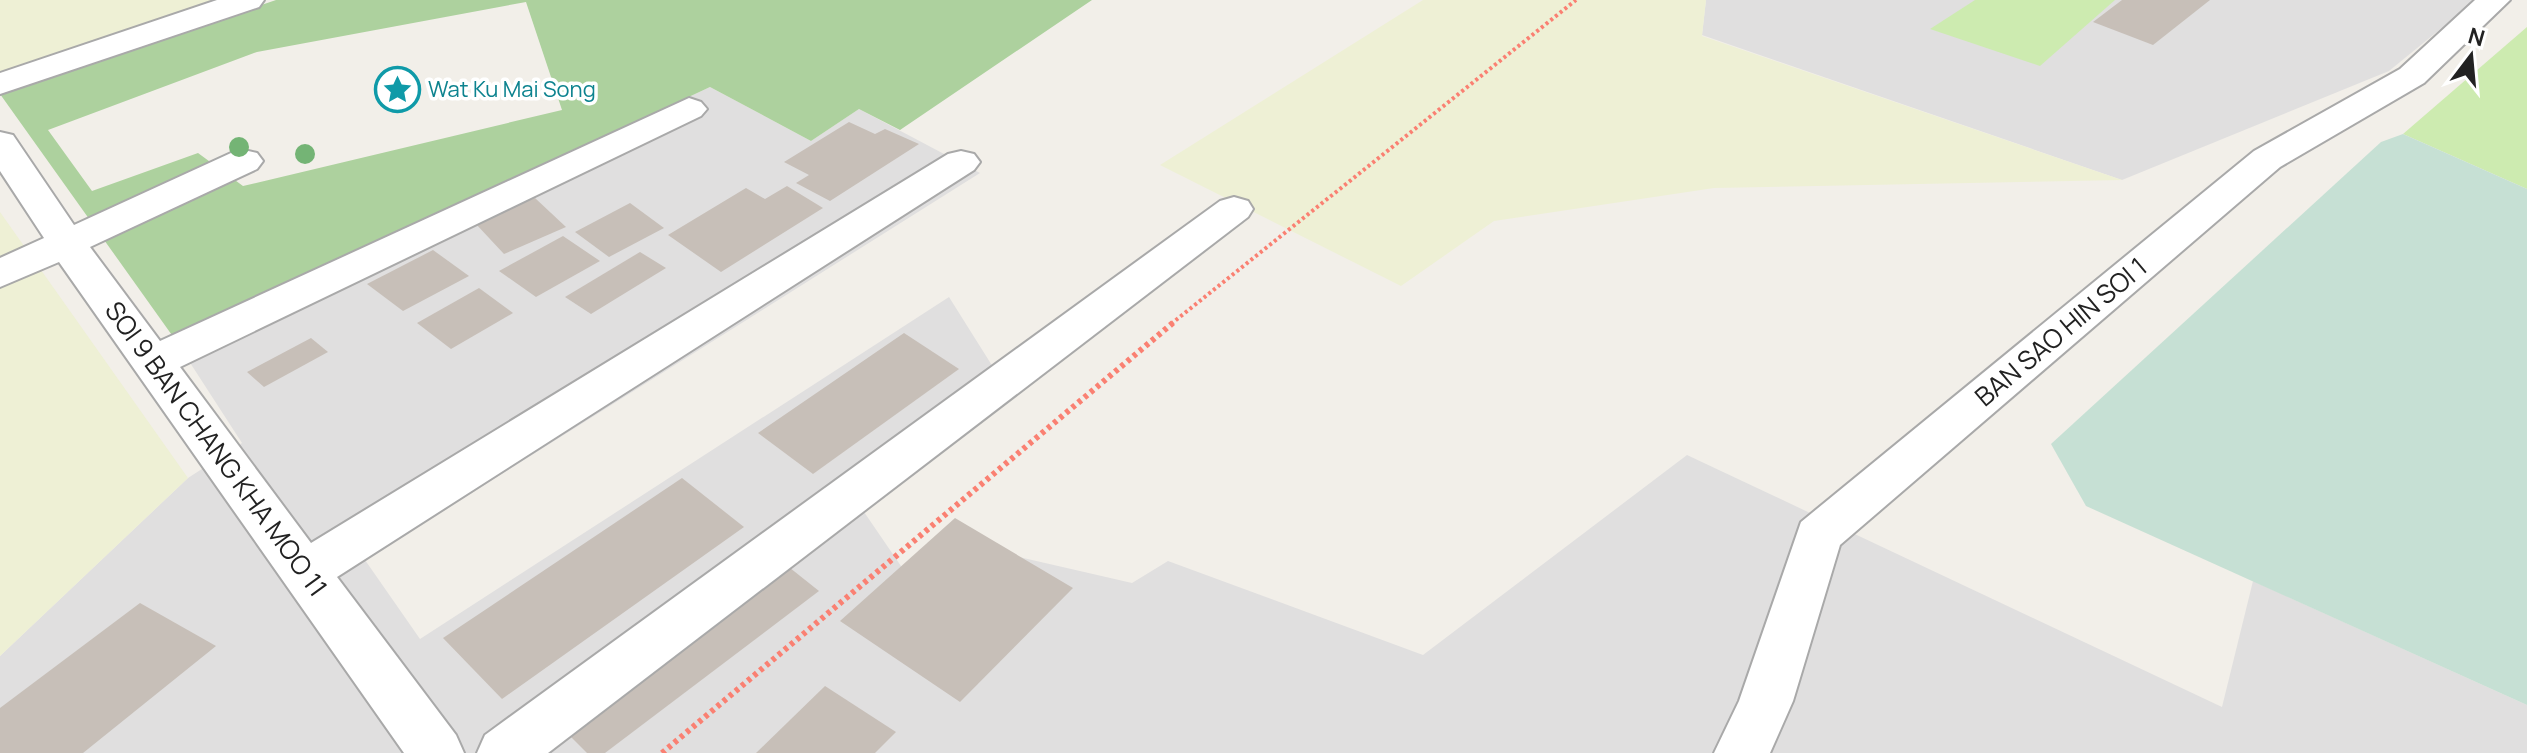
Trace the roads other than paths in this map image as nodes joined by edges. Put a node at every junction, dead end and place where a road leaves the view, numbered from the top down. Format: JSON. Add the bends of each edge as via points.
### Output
{"nodes":[{"id":1,"x":248,"y":0,"type":"edge"},
{"id":2,"x":2494,"y":0,"type":"edge"},
{"id":3,"x":0,"y":84,"type":"edge"},
{"id":4,"x":689,"y":109,"type":"dead end"},
{"id":5,"x":0,"y":143,"type":"edge"},
{"id":6,"x":244,"y":161,"type":"dead end"},
{"id":7,"x":961,"y":162,"type":"dead end"},
{"id":8,"x":1234,"y":209,"type":"dead end"},
{"id":9,"x":67,"y":244,"type":"junction"},
{"id":10,"x":0,"y":274,"type":"edge"},
{"id":11,"x":153,"y":362,"type":"junction"},
{"id":12,"x":304,"y":572,"type":"junction"},
{"id":13,"x":436,"y":753,"type":"edge"},
{"id":14,"x":505,"y":753,"type":"edge"},
{"id":15,"x":1742,"y":753,"type":"edge"}],
"edges":[{"from":1,"to":3,"type":"street"},
{"from":2,"to":15,"type":"street","name":"BAN SAO HIN SOI 1","via":[[2412,76],[2267,159],[1818,535],[1766,701]]},
{"from":4,"to":11,"type":"street"},
{"from":5,"to":9,"type":"street","name":"SOI 9 BAN CHANG KHA MOO 11"},
{"from":6,"to":9,"type":"street"},
{"from":7,"to":12,"type":"street"},
{"from":8,"to":14,"type":"street"},
{"from":9,"to":10,"type":"street"},
{"from":9,"to":11,"type":"street","name":"SOI 9 BAN CHANG KHA MOO 11"},
{"from":11,"to":12,"type":"street","name":"SOI 9 BAN CHANG KHA MOO 11"},
{"from":12,"to":13,"type":"street","name":"SOI 9 BAN CHANG KHA MOO 11"}]}
